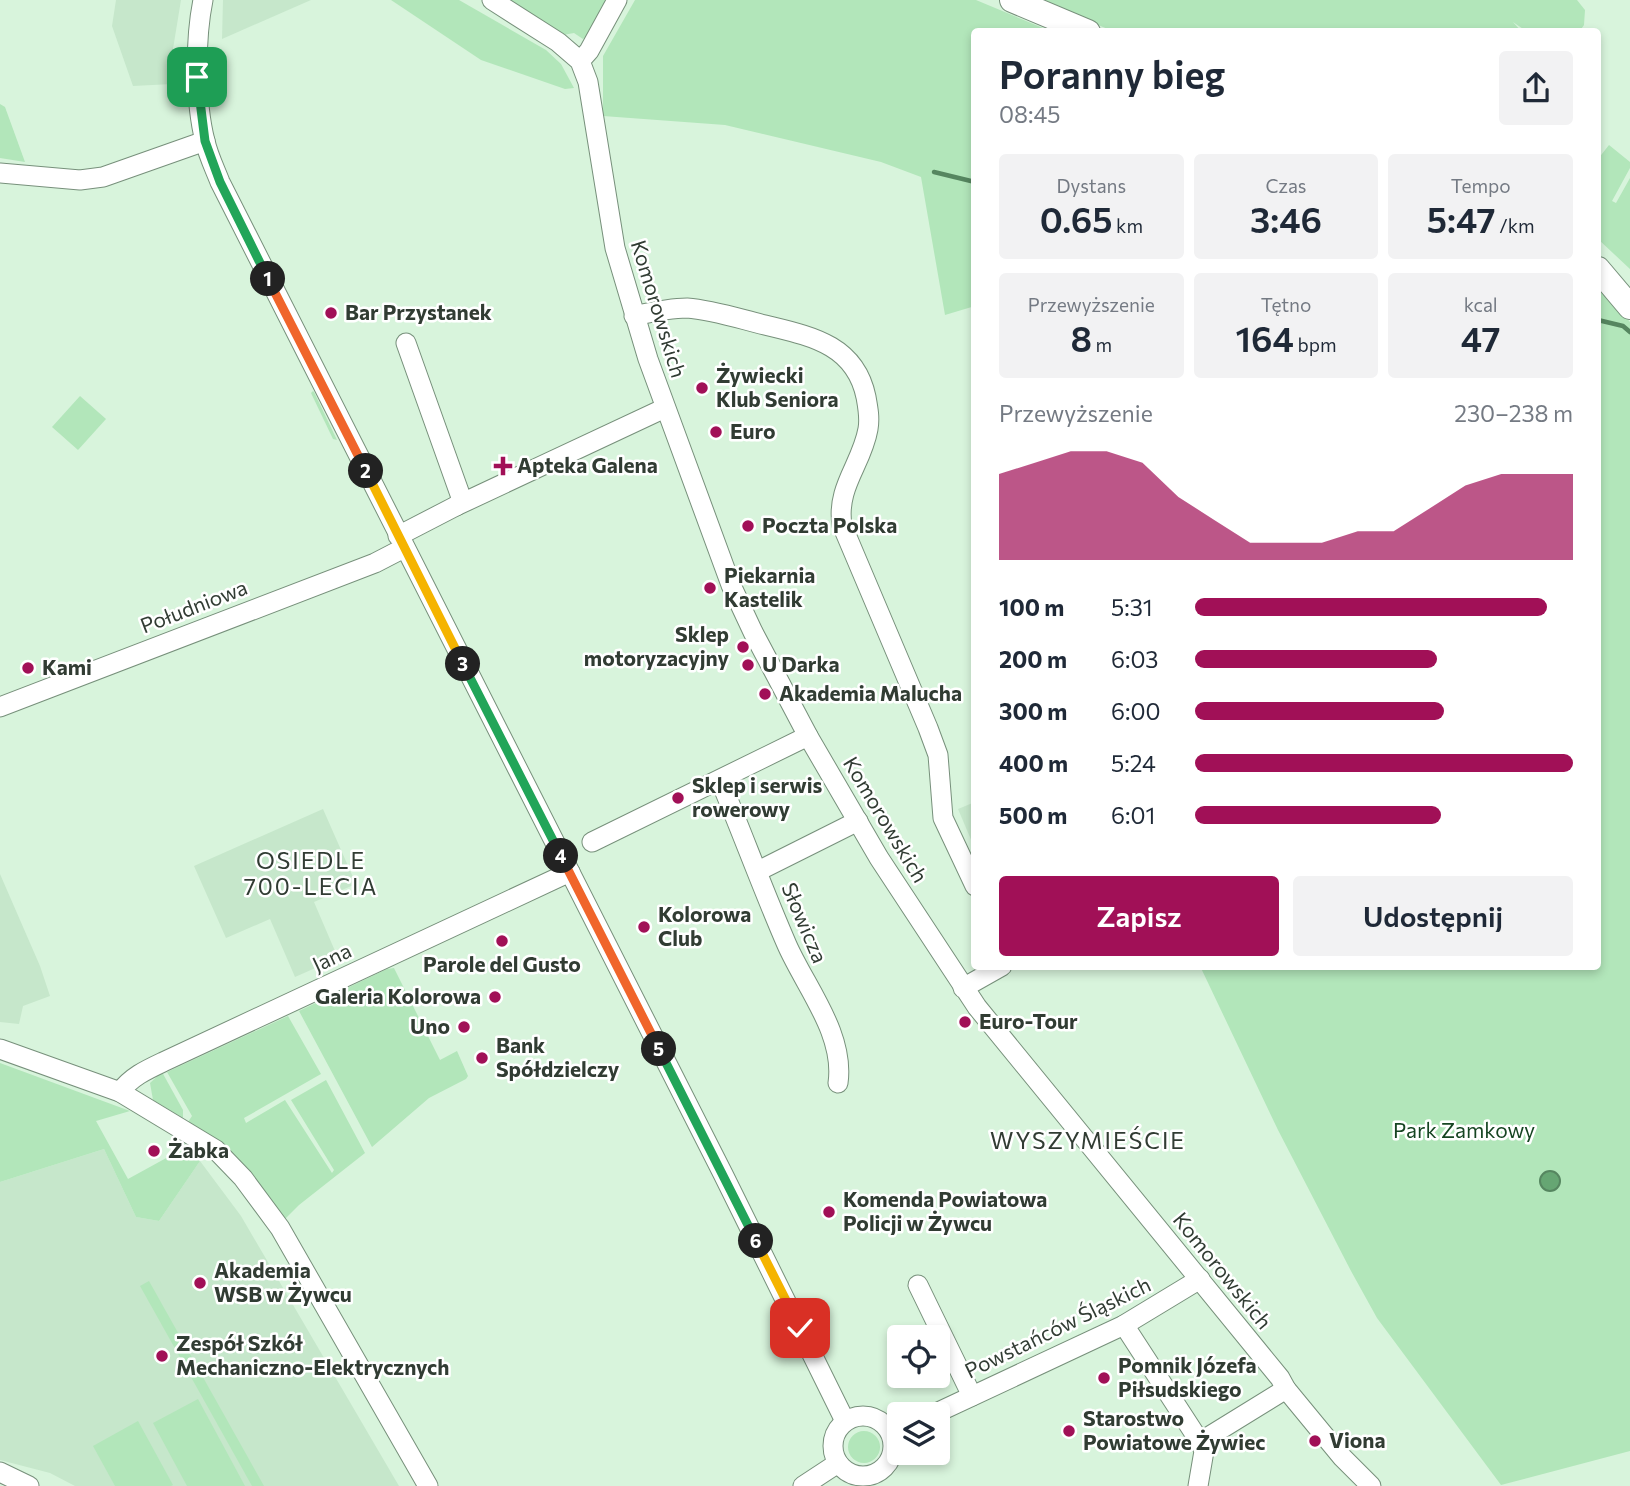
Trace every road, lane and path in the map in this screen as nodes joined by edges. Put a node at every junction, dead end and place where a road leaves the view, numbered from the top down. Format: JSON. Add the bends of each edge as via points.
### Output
{"nodes":[{"id":1,"x":203,"y":0,"type":"edge"},
{"id":2,"x":492,"y":0,"type":"edge"},
{"id":3,"x":617,"y":0,"type":"edge"},
{"id":4,"x":1012,"y":0,"type":"edge"},
{"id":5,"x":1078,"y":28,"type":"edge"},
{"id":6,"x":580,"y":61,"type":"junction"},
{"id":7,"x":205,"y":141,"type":"junction"},
{"id":8,"x":0,"y":173,"type":"edge"},
{"id":9,"x":1601,"y":273,"type":"edge"},
{"id":10,"x":1630,"y":307,"type":"edge"},
{"id":11,"x":634,"y":316,"type":"junction"},
{"id":12,"x":406,"y":343,"type":"dead end"},
{"id":13,"x":665,"y":408,"type":"junction"},
{"id":14,"x":456,"y":506,"type":"junction"},
{"id":15,"x":401,"y":542,"type":"junction"},
{"id":16,"x":0,"y":707,"type":"edge"},
{"id":17,"x":808,"y":736,"type":"junction"},
{"id":18,"x":720,"y":780,"type":"junction"},
{"id":19,"x":858,"y":821,"type":"junction"},
{"id":20,"x":592,"y":842,"type":"dead end"},
{"id":21,"x":758,"y":870,"type":"junction"},
{"id":22,"x":569,"y":872,"type":"junction"},
{"id":23,"x":971,"y":878,"type":"edge"},
{"id":24,"x":995,"y":970,"type":"edge"},
{"id":25,"x":963,"y":988,"type":"junction"},
{"id":26,"x":0,"y":1049,"type":"edge"},
{"id":27,"x":838,"y":1083,"type":"dead end"},
{"id":28,"x":120,"y":1093,"type":"junction"},
{"id":29,"x":1200,"y":1279,"type":"junction"},
{"id":30,"x":918,"y":1285,"type":"dead end"},
{"id":31,"x":1124,"y":1325,"type":"junction"},
{"id":32,"x":1286,"y":1389,"type":"junction"},
{"id":33,"x":972,"y":1396,"type":"junction"},
{"id":34,"x":950,"y":1406,"type":"edge"},
{"id":35,"x":845,"y":1421,"type":"junction"},
{"id":36,"x":887,"y":1426,"type":"edge"},
{"id":37,"x":1200,"y":1442,"type":"junction"},
{"id":38,"x":838,"y":1463,"type":"junction"},
{"id":39,"x":887,"y":1465,"type":"edge"},
{"id":40,"x":0,"y":1472,"type":"edge"},
{"id":41,"x":876,"y":1480,"type":"edge"},
{"id":42,"x":29,"y":1486,"type":"edge"},
{"id":43,"x":428,"y":1486,"type":"edge"},
{"id":44,"x":803,"y":1486,"type":"edge"},
{"id":45,"x":1198,"y":1486,"type":"edge"},
{"id":46,"x":1371,"y":1486,"type":"edge"}],
"edges":[{"from":1,"to":7,"type":"street","via":[[197,77]]},
{"from":2,"to":6,"type":"street"},
{"from":3,"to":6,"type":"street"},
{"from":4,"to":5,"type":"main road"},
{"from":6,"to":11,"type":"street","name":"Komorowskich","via":[[588,82],[615,248]]},
{"from":7,"to":8,"type":"street","via":[[103,177],[80,180]]},
{"from":7,"to":15,"type":"street","via":[[232,206]]},
{"from":9,"to":10,"type":"main road"},
{"from":11,"to":13,"type":"street","name":"Komorowskich"},
{"from":11,"to":23,"type":"street","via":[[685,308],[718,313],[809,336],[828,344],[856,369],[869,411],[868,429],[843,493],[842,525],[938,755],[943,818]]},
{"from":12,"to":14,"type":"street","via":[[459,487],[462,500]]},
{"from":13,"to":14,"type":"street","name":"Południowa"},
{"from":13,"to":17,"type":"street","name":"Komorowskich","via":[[731,585]]},
{"from":14,"to":15,"type":"street","name":"Południowa"},
{"from":15,"to":16,"type":"street","name":"Południowa","via":[[375,563]]},
{"from":15,"to":22,"type":"street"},
{"from":17,"to":18,"type":"street"},
{"from":17,"to":19,"type":"street","name":"Komorowskich"},
{"from":18,"to":20,"type":"street"},
{"from":18,"to":21,"type":"street","name":"Słowicza"},
{"from":19,"to":21,"type":"street"},
{"from":19,"to":25,"type":"street","name":"Komorowskich"},
{"from":21,"to":27,"type":"street","name":"Słowicza","via":[[786,944],[838,1051]]},
{"from":22,"to":28,"type":"street","name":"Jana","via":[[163,1062],[137,1075]]},
{"from":22,"to":35,"type":"street"},
{"from":24,"to":25,"type":"street"},
{"from":25,"to":29,"type":"street","name":"Komorowskich"},
{"from":26,"to":28,"type":"street"},
{"from":28,"to":43,"type":"street","via":[[216,1150],[243,1178],[280,1228]]},
{"from":29,"to":31,"type":"street","name":"Powstańców Śląskich"},
{"from":29,"to":32,"type":"street","name":"Komorowskich"},
{"from":30,"to":33,"type":"street"},
{"from":31,"to":33,"type":"street","name":"Powstańców Śląskich"},
{"from":31,"to":37,"type":"street"},
{"from":32,"to":37,"type":"street"},
{"from":32,"to":46,"type":"street","name":"Komorowskich"},
{"from":33,"to":34,"type":"street","name":"Powstańców Śląskich"},
{"from":35,"to":36,"type":"street","via":[[866,1415]]},
{"from":35,"to":38,"type":"street","via":[[833,1441]]},
{"from":37,"to":45,"type":"street","via":[[1204,1451]]},
{"from":38,"to":41,"type":"street","via":[[854,1475]]},
{"from":38,"to":44,"type":"street"},
{"from":39,"to":41,"type":"street"},
{"from":40,"to":42,"type":"street"}]}
